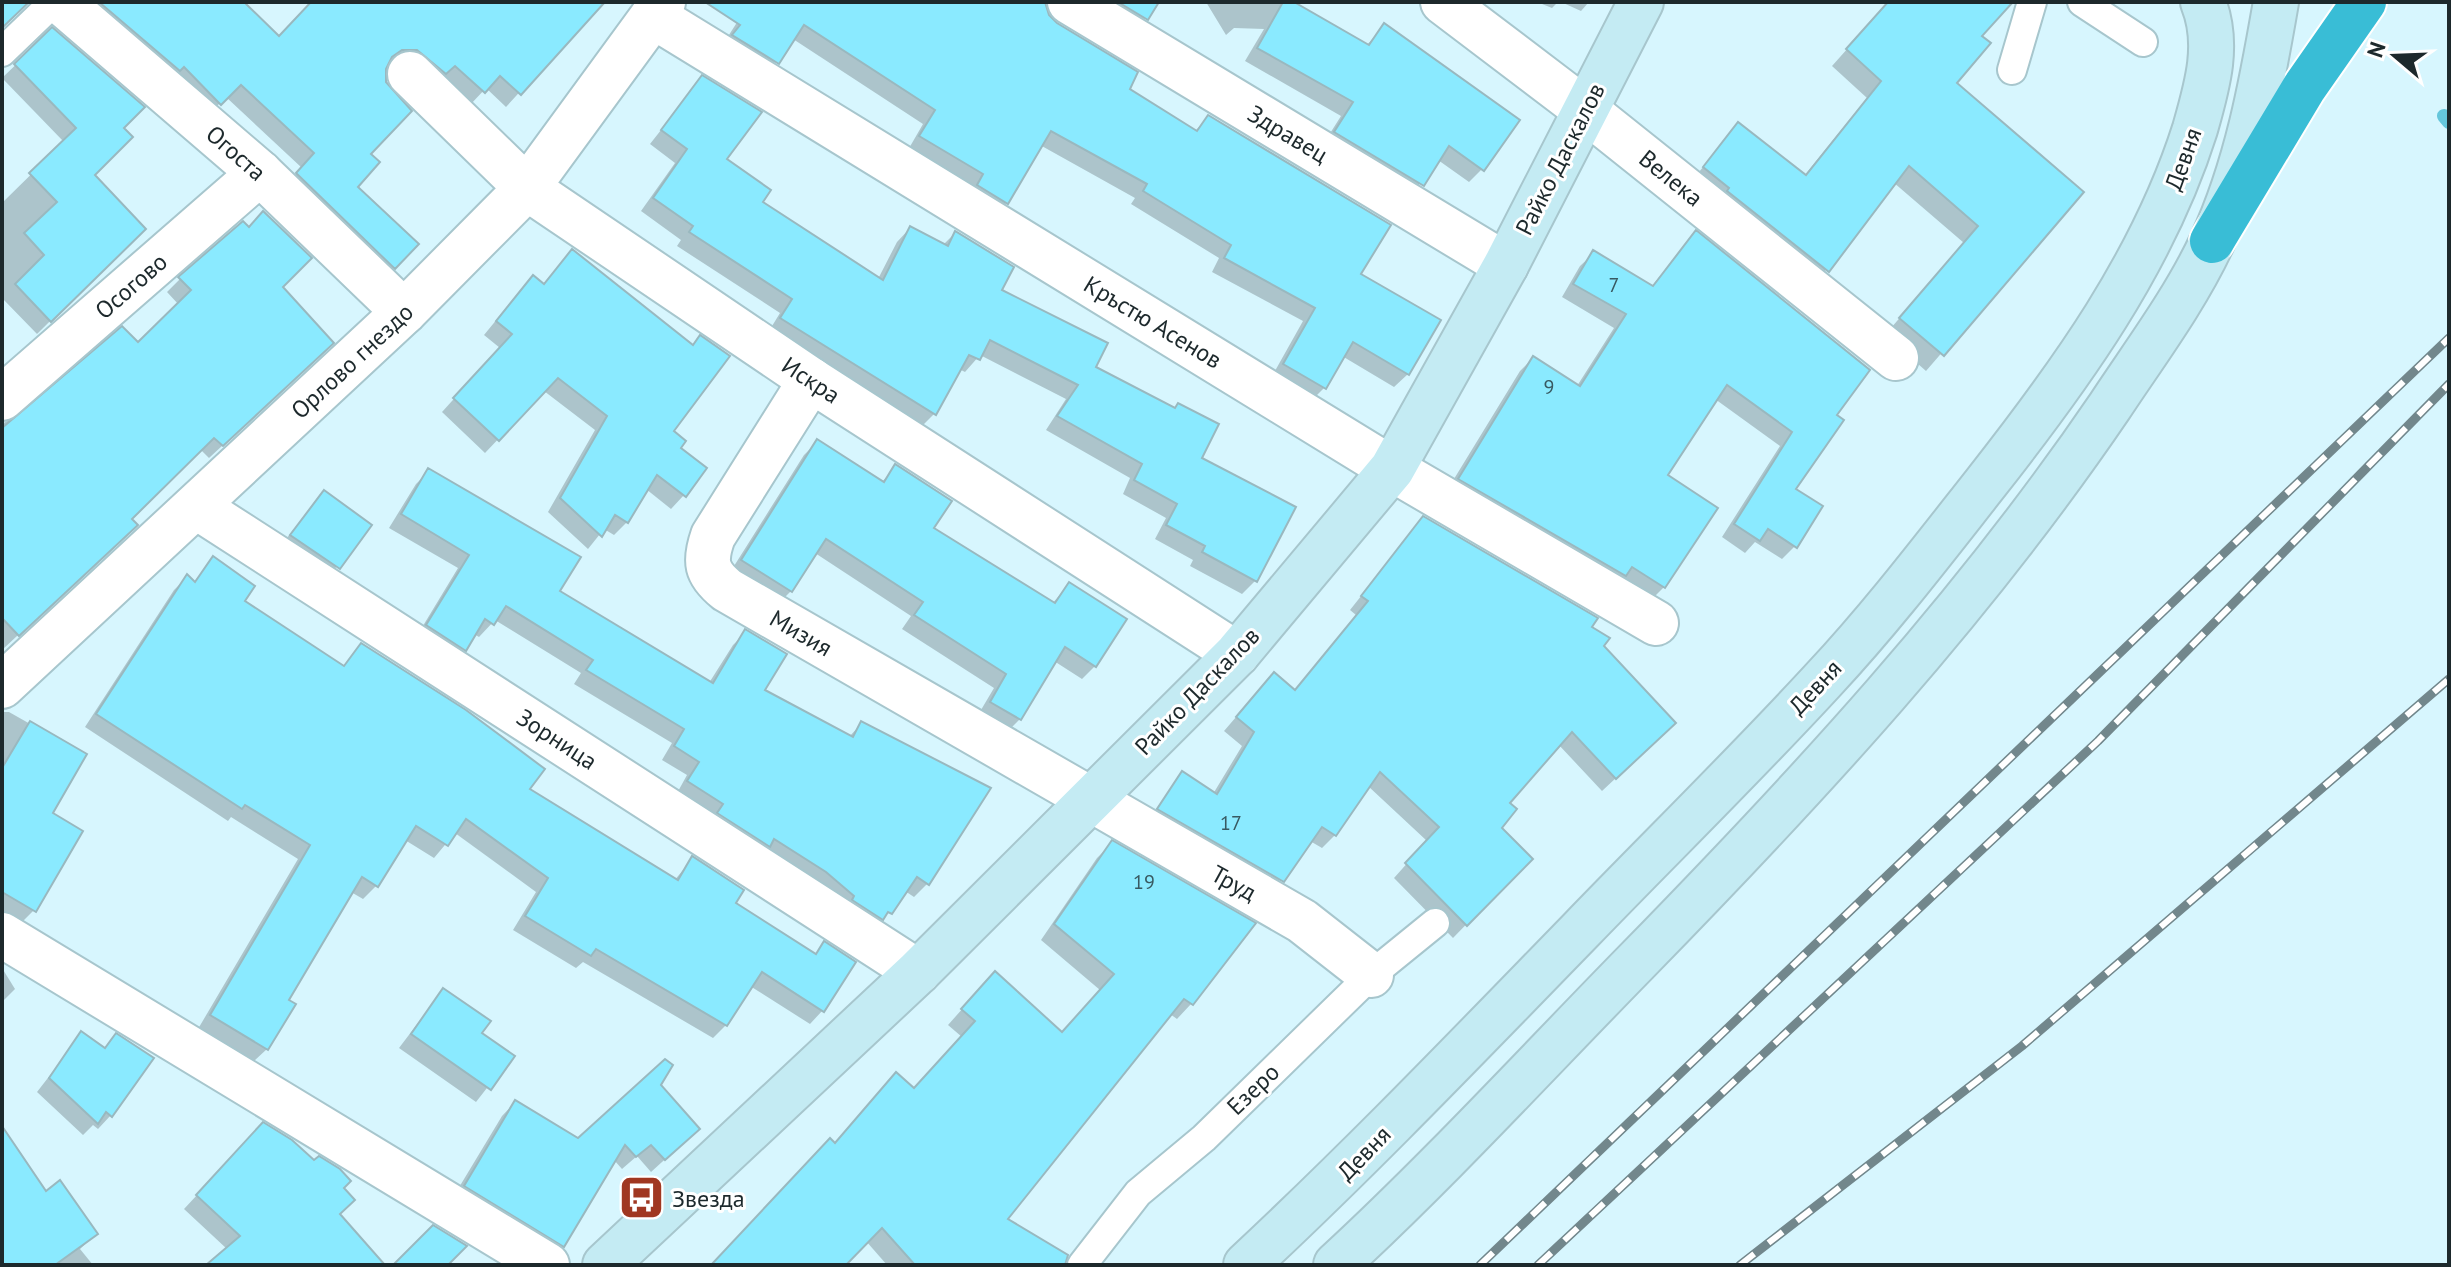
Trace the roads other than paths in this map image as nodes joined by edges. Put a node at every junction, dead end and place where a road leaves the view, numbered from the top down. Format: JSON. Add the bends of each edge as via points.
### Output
{"nodes":[{"id":1,"x":54,"y":2,"type":"edge"},
{"id":2,"x":61,"y":2,"type":"edge"},
{"id":3,"x":1070,"y":2,"type":"edge"},
{"id":4,"x":1443,"y":2,"type":"edge"},
{"id":5,"x":1641,"y":2,"type":"edge"},
{"id":6,"x":2032,"y":2,"type":"edge"},
{"id":7,"x":2082,"y":2,"type":"edge"},
{"id":8,"x":2203,"y":2,"type":"edge"},
{"id":9,"x":2276,"y":2,"type":"edge"},
{"id":10,"x":2364,"y":2,"type":"edge"},
{"id":11,"x":658,"y":9,"type":"edge"},
{"id":12,"x":2143,"y":42,"type":"dead end"},
{"id":13,"x":2,"y":52,"type":"edge"},
{"id":14,"x":2012,"y":70,"type":"dead end"},
{"id":15,"x":410,"y":74,"type":"dead end"},
{"id":16,"x":1584,"y":109,"type":"junction"},
{"id":17,"x":260,"y":173,"type":"junction"},
{"id":18,"x":527,"y":188,"type":"junction"},
{"id":19,"x":2212,"y":241,"type":"junction"},
{"id":20,"x":1506,"y":265,"type":"junction"},
{"id":21,"x":404,"y":312,"type":"junction"},
{"id":22,"x":1896,"y":358,"type":"dead end"},
{"id":23,"x":811,"y":380,"type":"junction"},
{"id":24,"x":2,"y":398,"type":"edge"},
{"id":25,"x":1392,"y":469,"type":"junction"},
{"id":26,"x":197,"y":507,"type":"junction"},
{"id":27,"x":1656,"y":623,"type":"dead end"},
{"id":28,"x":1237,"y":654,"type":"junction"},
{"id":29,"x":2,"y":686,"type":"edge"},
{"id":30,"x":1089,"y":802,"type":"junction"},
{"id":31,"x":1435,"y":923,"type":"dead end"},
{"id":32,"x":2,"y":935,"type":"edge"},
{"id":33,"x":918,"y":972,"type":"junction"},
{"id":34,"x":1371,"y":975,"type":"junction"},
{"id":35,"x":547,"y":1265,"type":"edge"},
{"id":36,"x":605,"y":1265,"type":"edge"},
{"id":37,"x":1082,"y":1265,"type":"edge"},
{"id":38,"x":1246,"y":1265,"type":"edge"},
{"id":39,"x":1336,"y":1265,"type":"edge"}],
"edges":[{"from":1,"to":13,"type":"lane"},
{"from":2,"to":17,"type":"street","name":"Огоста"},
{"from":3,"to":20,"type":"street","name":"Здравец"},
{"from":4,"to":16,"type":"street","name":"Велека"},
{"from":5,"to":16,"type":"main road","name":"Райко Даскалов"},
{"from":6,"to":14,"type":"lane"},
{"from":7,"to":12,"type":"lane"},
{"from":8,"to":38,"type":"main road","name":"Девня","via":[[2213,54],[2170,197],[2099,328],[2010,453],[1826,678],[1338,1180]]},
{"from":9,"to":19,"type":"main road","via":[[2263,83]]},
{"from":10,"to":19,"type":"highway","via":[[2304,88]]},
{"from":11,"to":18,"type":"street","name":"Орлово гнездо"},
{"from":11,"to":25,"type":"street","name":"Кръстю Асенов"},
{"from":15,"to":18,"type":"street","name":"Искра"},
{"from":16,"to":20,"type":"main road","name":"Райко Даскалов"},
{"from":16,"to":22,"type":"street","name":"Велека"},
{"from":17,"to":21,"type":"street","name":"Огоста"},
{"from":17,"to":24,"type":"street","name":"Осогово"},
{"from":18,"to":21,"type":"street","name":"Орлово гнездо"},
{"from":18,"to":23,"type":"street","name":"Искра"},
{"from":19,"to":39,"type":"main road","via":[[2178,303],[2082,446],[1905,674],[1792,803]]},
{"from":20,"to":25,"type":"main road","name":"Райко Даскалов"},
{"from":21,"to":26,"type":"street","name":"Орлово гнездо"},
{"from":23,"to":28,"type":"street","name":"Искра"},
{"from":23,"to":30,"type":"street","name":"Мизия","via":[[713,536],[706,562],[710,576]]},
{"from":25,"to":27,"type":"street","name":"Кръстю Асенов"},
{"from":25,"to":28,"type":"main road","name":"Райко Даскалов"},
{"from":26,"to":29,"type":"street","name":"Орлово гнездо"},
{"from":26,"to":33,"type":"street","name":"Зорница"},
{"from":28,"to":30,"type":"main road","name":"Райко Даскалов"},
{"from":30,"to":33,"type":"main road","name":"Райко Даскалов"},
{"from":30,"to":34,"type":"street","name":"Труд","via":[[1302,921]]},
{"from":31,"to":34,"type":"lane","name":"Езеро"},
{"from":32,"to":35,"type":"street"},
{"from":33,"to":36,"type":"main road","name":"Райко Даскалов"},
{"from":34,"to":37,"type":"lane","name":"Езеро","via":[[1204,1138],[1138,1193]]}]}
